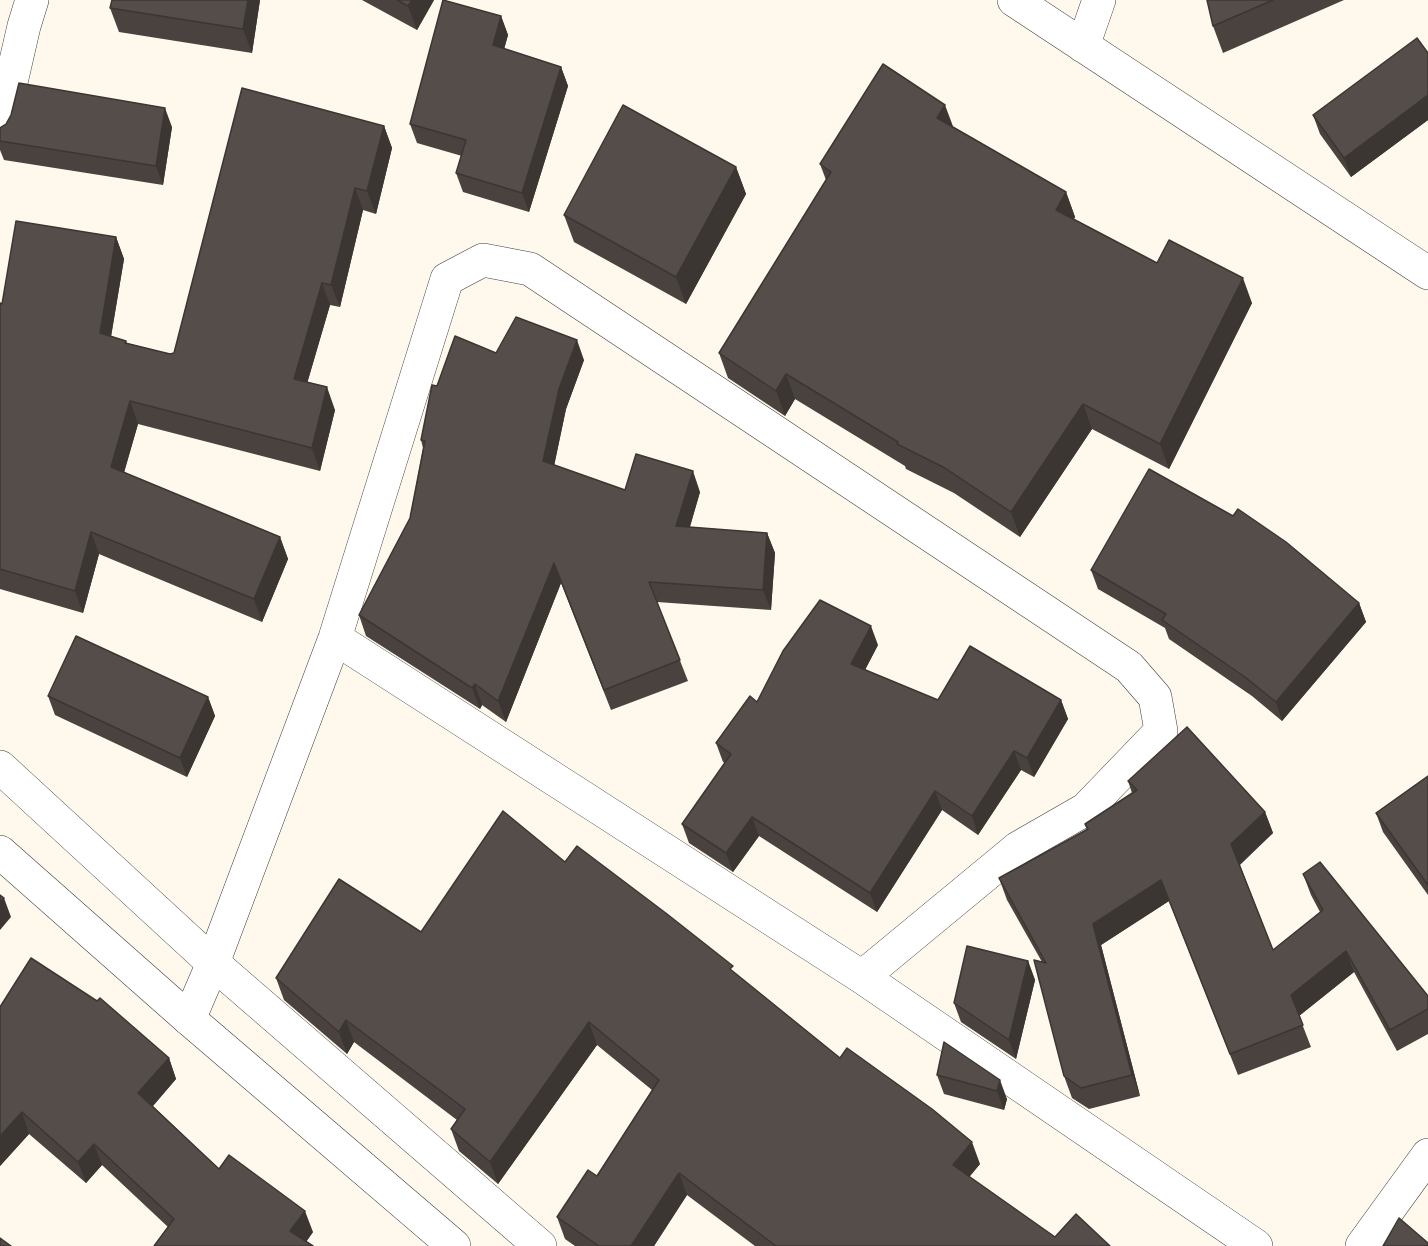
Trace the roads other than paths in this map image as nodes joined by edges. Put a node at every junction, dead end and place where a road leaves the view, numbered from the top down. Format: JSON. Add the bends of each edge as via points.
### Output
{"nodes":[{"id":1,"x":1014,"y":0,"type":"edge"},
{"id":2,"x":1099,"y":0,"type":"edge"},
{"id":3,"x":19,"y":14,"type":"edge"},
{"id":4,"x":1083,"y":46,"type":"junction"},
{"id":5,"x":0,"y":130,"type":"edge"},
{"id":6,"x":1428,"y":273,"type":"edge"},
{"id":7,"x":335,"y":638,"type":"junction"},
{"id":8,"x":0,"y":767,"type":"edge"},
{"id":9,"x":0,"y":852,"type":"edge"},
{"id":10,"x":213,"y":963,"type":"junction"},
{"id":11,"x":862,"y":977,"type":"junction"},
{"id":12,"x":189,"y":1019,"type":"junction"},
{"id":13,"x":1428,"y":1155,"type":"edge"},
{"id":14,"x":454,"y":1246,"type":"edge"},
{"id":15,"x":540,"y":1246,"type":"edge"},
{"id":16,"x":1256,"y":1246,"type":"edge"},
{"id":17,"x":1362,"y":1246,"type":"edge"}],
"edges":[{"from":1,"to":4,"type":"street"},
{"from":2,"to":4,"type":"street"},
{"from":3,"to":5,"type":"street"},
{"from":4,"to":6,"type":"street"},
{"from":7,"to":10,"type":"street"},
{"from":7,"to":11,"type":"street"},
{"from":7,"to":11,"type":"street","via":[[447,279],[483,260],[530,269],[1129,668],[1155,697],[1161,731],[1086,809],[1018,848]]},
{"from":8,"to":10,"type":"street"},
{"from":9,"to":12,"type":"street"},
{"from":10,"to":12,"type":"street"},
{"from":10,"to":15,"type":"street"},
{"from":11,"to":16,"type":"street"},
{"from":12,"to":14,"type":"street"},
{"from":13,"to":17,"type":"street"}]}
